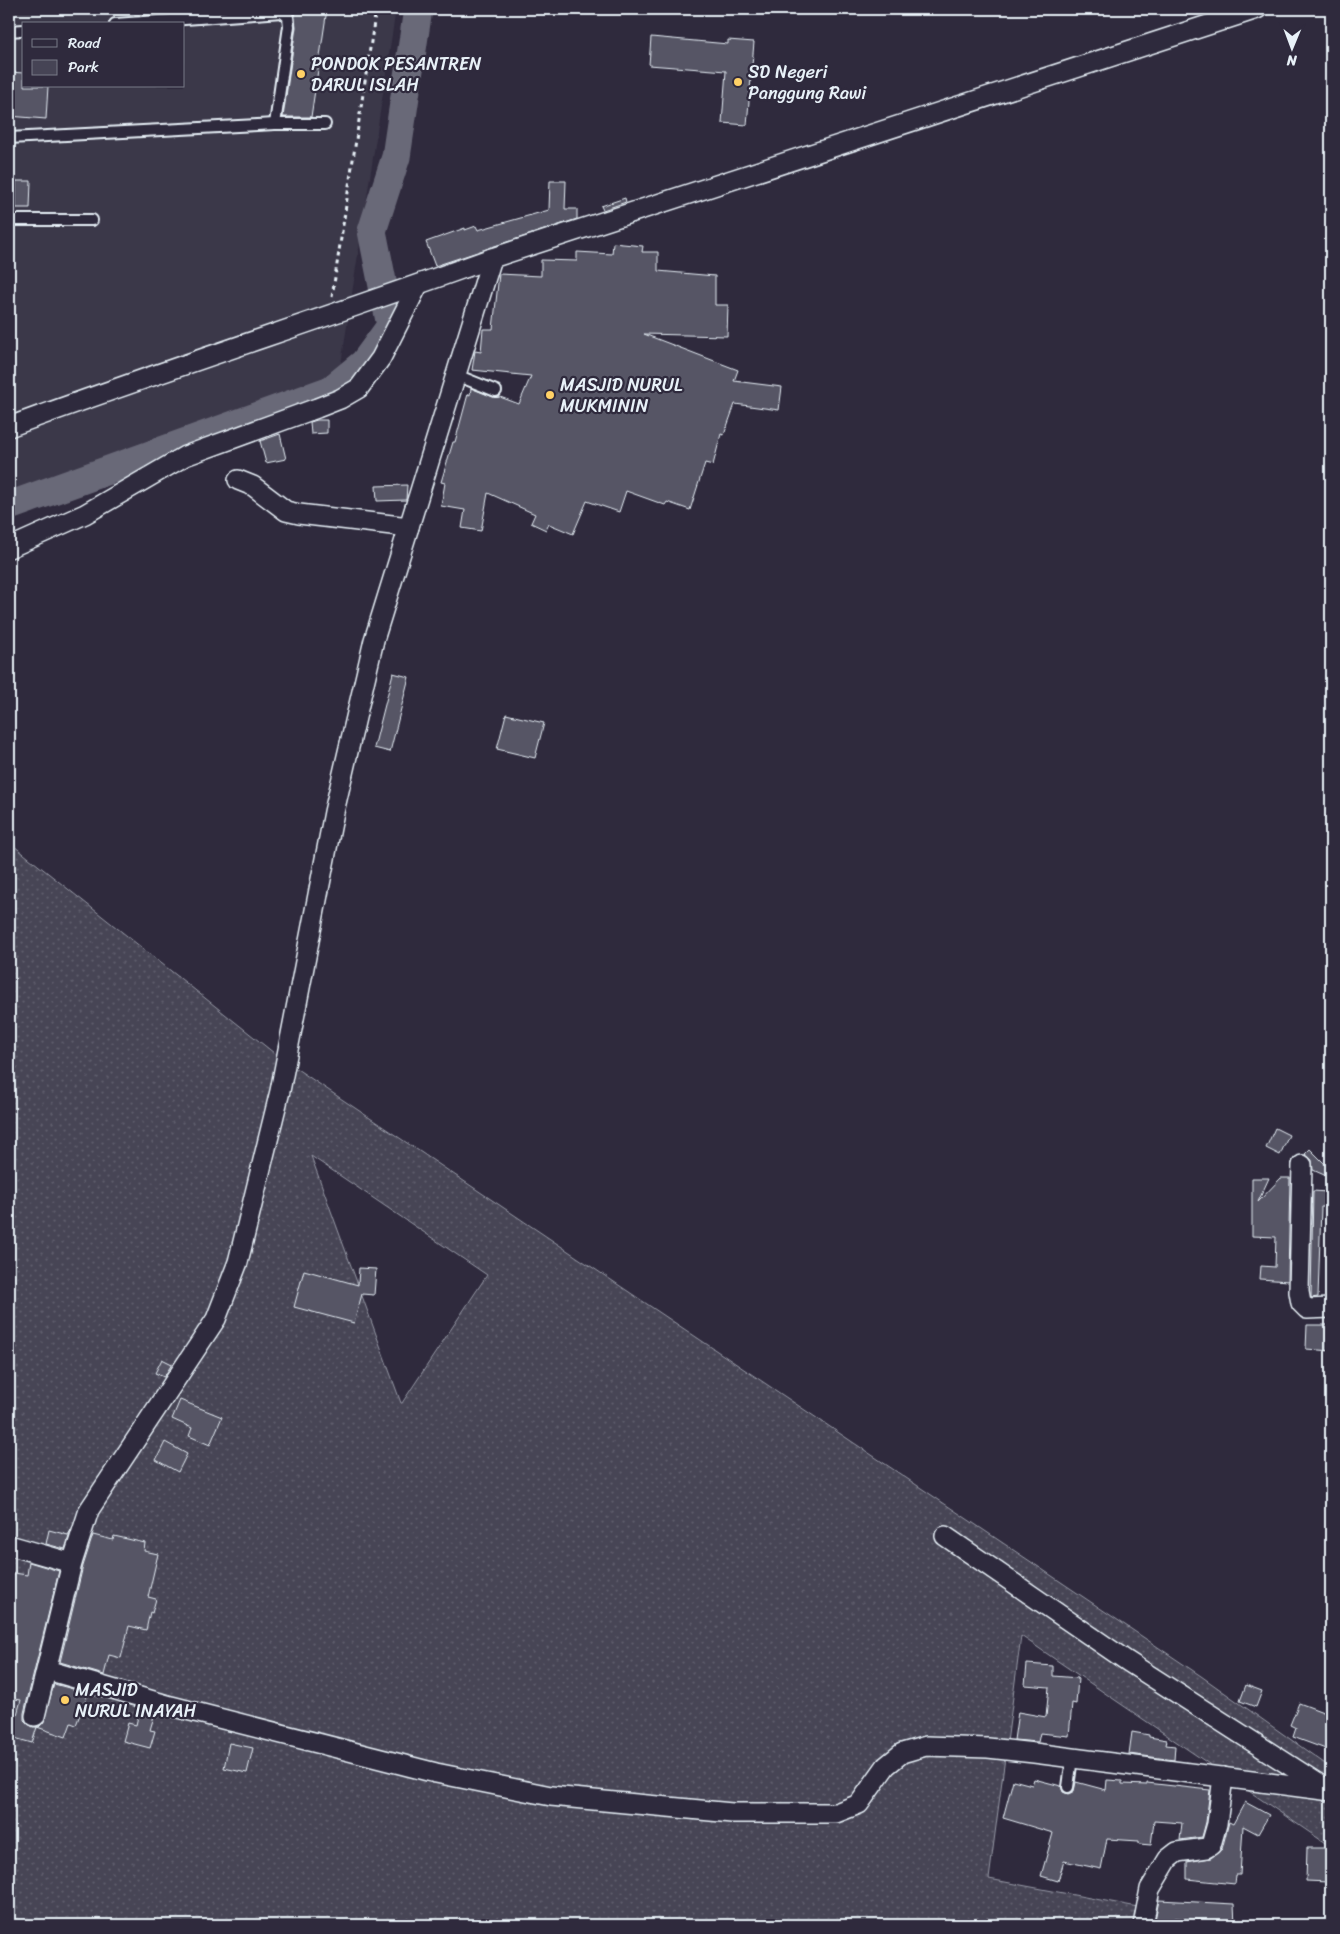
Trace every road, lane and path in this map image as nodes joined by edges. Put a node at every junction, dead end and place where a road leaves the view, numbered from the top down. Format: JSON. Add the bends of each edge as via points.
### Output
{"nodes":[{"id":1,"x":376,"y":9,"type":"edge"},
{"id":2,"x":1258,"y":9,"type":"edge"},
{"id":3,"x":143,"y":22,"type":"edge"},
{"id":4,"x":22,"y":30,"type":"edge"},
{"id":5,"x":9,"y":31,"type":"edge"},
{"id":6,"x":275,"y":124,"type":"junction"},
{"id":7,"x":325,"y":124,"type":"dead end"},
{"id":8,"x":9,"y":138,"type":"edge"},
{"id":9,"x":9,"y":220,"type":"edge"},
{"id":10,"x":92,"y":220,"type":"dead end"},
{"id":11,"x":492,"y":258,"type":"junction"},
{"id":12,"x":413,"y":287,"type":"junction"},
{"id":13,"x":329,"y":315,"type":"junction"},
{"id":14,"x":456,"y":375,"type":"junction"},
{"id":15,"x":496,"y":391,"type":"dead end"},
{"id":16,"x":9,"y":427,"type":"edge"},
{"id":17,"x":238,"y":480,"type":"dead end"},
{"id":18,"x":409,"y":527,"type":"junction"},
{"id":19,"x":9,"y":548,"type":"edge"},
{"id":20,"x":1302,"y":1165,"type":"dead end"},
{"id":21,"x":1331,"y":1308,"type":"edge"},
{"id":22,"x":946,"y":1536,"type":"dead end"},
{"id":23,"x":9,"y":1545,"type":"edge"},
{"id":24,"x":72,"y":1563,"type":"junction"},
{"id":25,"x":47,"y":1670,"type":"junction"},
{"id":26,"x":35,"y":1716,"type":"dead end"},
{"id":27,"x":1072,"y":1758,"type":"junction"},
{"id":28,"x":1223,"y":1777,"type":"junction"},
{"id":29,"x":1068,"y":1787,"type":"dead end"},
{"id":30,"x":1331,"y":1792,"type":"edge"},
{"id":31,"x":1143,"y":1925,"type":"edge"}],
"edges":[{"from":1,"to":13,"type":"path"},
{"from":2,"to":11,"type":"street"},
{"from":3,"to":6,"type":"lane","via":[[282,12],[288,17],[289,26]]},
{"from":4,"to":5,"type":"lane"},
{"from":6,"to":7,"type":"lane"},
{"from":6,"to":8,"type":"lane"},
{"from":9,"to":10,"type":"lane"},
{"from":11,"to":12,"type":"street"},
{"from":11,"to":14,"type":"street"},
{"from":12,"to":13,"type":"street"},
{"from":12,"to":19,"type":"street","via":[[381,358],[359,388],[325,405],[185,456],[85,514]]},
{"from":13,"to":16,"type":"street"},
{"from":14,"to":15,"type":"lane"},
{"from":14,"to":18,"type":"street"},
{"from":17,"to":18,"type":"street","via":[[253,486],[286,510],[299,514]]},
{"from":18,"to":24,"type":"street","via":[[367,669],[334,812],[280,1091],[238,1262],[216,1319],[89,1510]]},
{"from":20,"to":21,"type":"street","via":[[1301,1303],[1307,1308]]},
{"from":22,"to":30,"type":"street","via":[[1127,1661]]},
{"from":23,"to":24,"type":"street"},
{"from":24,"to":25,"type":"street"},
{"from":25,"to":26,"type":"street"},
{"from":25,"to":27,"type":"street","via":[[199,1713],[436,1773],[551,1796],[732,1813],[836,1813],[859,1804],[886,1766],[902,1753],[926,1746],[988,1748]]},
{"from":27,"to":28,"type":"street"},
{"from":27,"to":29,"type":"lane"},
{"from":28,"to":30,"type":"street"},
{"from":28,"to":31,"type":"street","via":[[1211,1845],[1177,1852],[1168,1859],[1150,1889]]}]}
